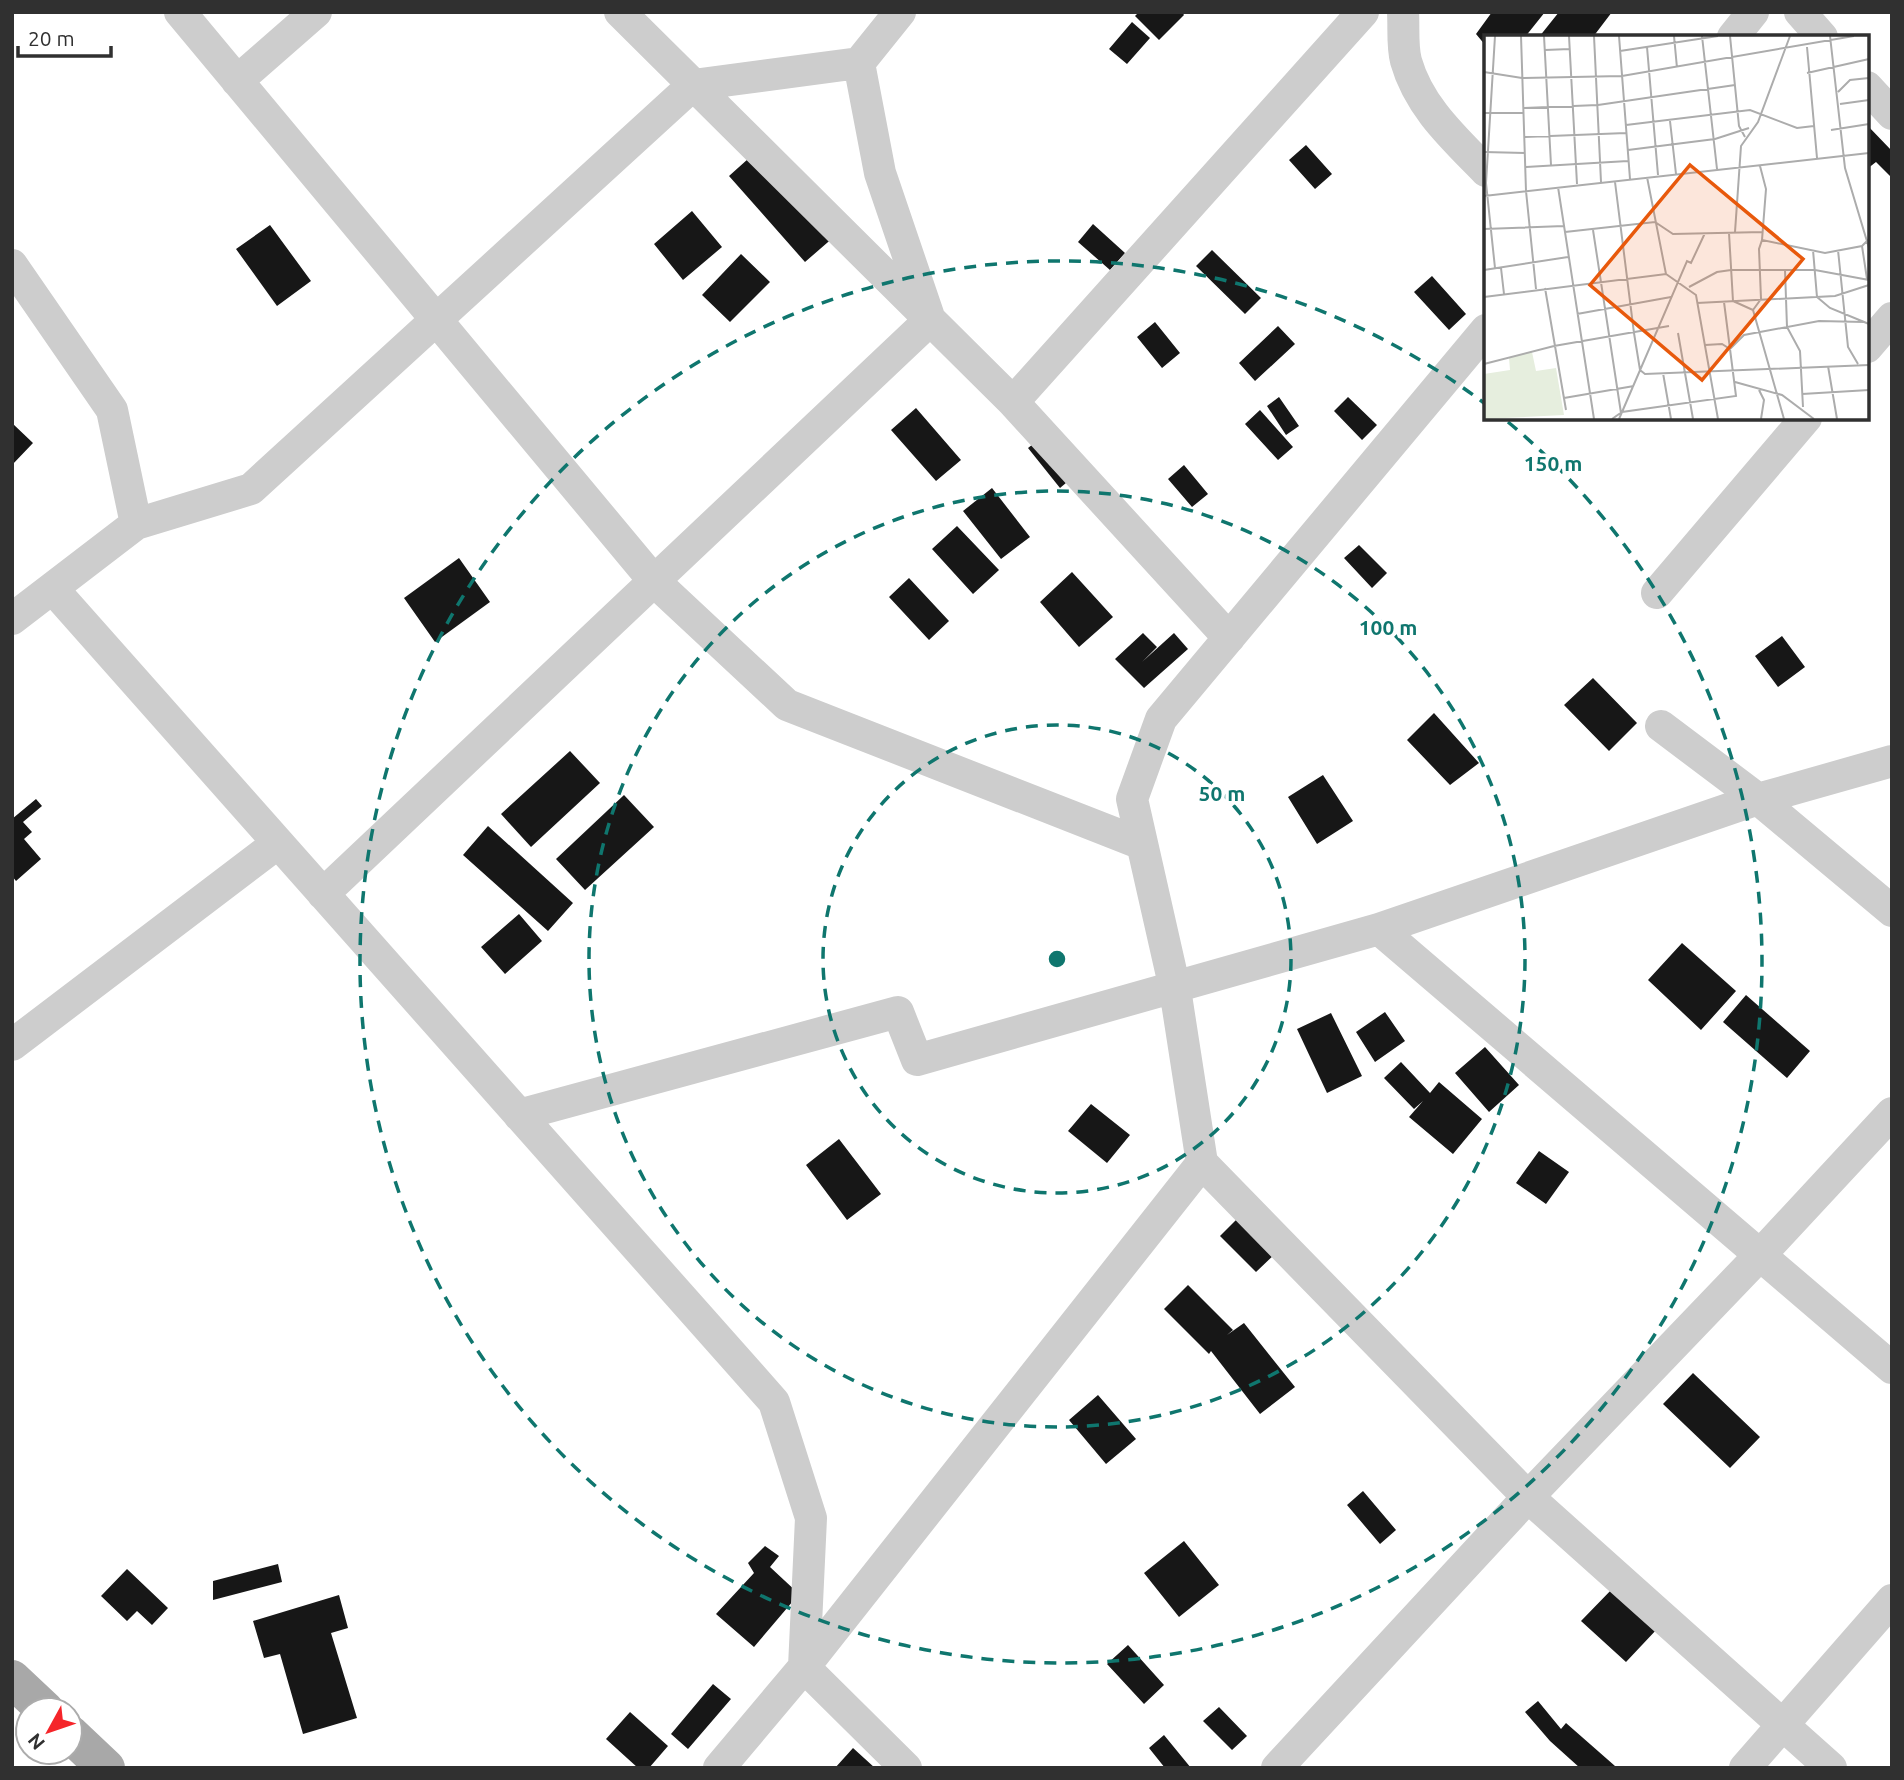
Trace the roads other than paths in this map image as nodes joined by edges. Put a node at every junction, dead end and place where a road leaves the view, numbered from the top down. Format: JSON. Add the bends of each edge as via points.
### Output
{"nodes":[{"id":1,"x":180,"y":12,"type":"edge"},
{"id":2,"x":316,"y":12,"type":"edge"},
{"id":3,"x":620,"y":12,"type":"edge"},
{"id":4,"x":900,"y":12,"type":"edge"},
{"id":5,"x":1363,"y":12,"type":"edge"},
{"id":6,"x":1403,"y":12,"type":"edge"},
{"id":7,"x":1754,"y":12,"type":"edge"},
{"id":8,"x":1800,"y":12,"type":"edge"},
{"id":9,"x":1735,"y":35,"type":"edge"},
{"id":10,"x":1820,"y":35,"type":"edge"},
{"id":11,"x":859,"y":62,"type":"junction"},
{"id":12,"x":237,"y":81,"type":"junction"},
{"id":13,"x":693,"y":85,"type":"junction"},
{"id":14,"x":1869,"y":89,"type":"edge"},
{"id":15,"x":1892,"y":114,"type":"edge"},
{"id":16,"x":1484,"y":169,"type":"edge"},
{"id":17,"x":12,"y":265,"type":"edge"},
{"id":18,"x":1892,"y":318,"type":"edge"},
{"id":19,"x":436,"y":320,"type":"junction"},
{"id":20,"x":930,"y":320,"type":"junction"},
{"id":21,"x":1484,"y":332,"type":"edge"},
{"id":22,"x":1869,"y":345,"type":"edge"},
{"id":23,"x":1013,"y":402,"type":"junction"},
{"id":24,"x":1804,"y":420,"type":"edge"},
{"id":25,"x":136,"y":524,"type":"junction"},
{"id":26,"x":654,"y":581,"type":"junction"},
{"id":27,"x":53,"y":589,"type":"junction"},
{"id":28,"x":1657,"y":593,"type":"dead end"},
{"id":29,"x":12,"y":619,"type":"edge"},
{"id":30,"x":1229,"y":638,"type":"junction"},
{"id":31,"x":1661,"y":726,"type":"dead end"},
{"id":32,"x":1892,"y":761,"type":"edge"},
{"id":33,"x":1758,"y":799,"type":"junction"},
{"id":34,"x":278,"y":843,"type":"junction"},
{"id":35,"x":1142,"y":844,"type":"junction"},
{"id":36,"x":323,"y":894,"type":"junction"},
{"id":37,"x":1892,"y":911,"type":"edge"},
{"id":38,"x":1379,"y":929,"type":"junction"},
{"id":39,"x":1175,"y":989,"type":"junction"},
{"id":40,"x":12,"y":1045,"type":"edge"},
{"id":41,"x":1892,"y":1113,"type":"edge"},
{"id":42,"x":519,"y":1115,"type":"junction"},
{"id":43,"x":1202,"y":1163,"type":"junction"},
{"id":44,"x":1760,"y":1255,"type":"junction"},
{"id":45,"x":1892,"y":1367,"type":"edge"},
{"id":46,"x":1528,"y":1497,"type":"junction"},
{"id":47,"x":1892,"y":1600,"type":"edge"},
{"id":48,"x":804,"y":1667,"type":"junction"},
{"id":49,"x":12,"y":1679,"type":"edge"},
{"id":50,"x":30,"y":1696,"type":"edge"},
{"id":51,"x":1783,"y":1726,"type":"junction"},
{"id":52,"x":84,"y":1747,"type":"edge"},
{"id":53,"x":106,"y":1768,"type":"edge"},
{"id":54,"x":719,"y":1768,"type":"edge"},
{"id":55,"x":906,"y":1768,"type":"edge"},
{"id":56,"x":1277,"y":1768,"type":"edge"},
{"id":57,"x":1745,"y":1768,"type":"edge"},
{"id":58,"x":1830,"y":1768,"type":"edge"}],
"edges":[{"from":1,"to":12,"type":"street"},
{"from":2,"to":12,"type":"street"},
{"from":3,"to":13,"type":"street"},
{"from":4,"to":11,"type":"street"},
{"from":5,"to":23,"type":"street"},
{"from":6,"to":16,"type":"street","via":[[1405,59],[1417,91]]},
{"from":7,"to":9,"type":"street"},
{"from":8,"to":10,"type":"street"},
{"from":11,"to":13,"type":"street"},
{"from":11,"to":20,"type":"street","via":[[880,173]]},
{"from":12,"to":19,"type":"street"},
{"from":13,"to":19,"type":"street"},
{"from":13,"to":20,"type":"street"},
{"from":14,"to":15,"type":"street"},
{"from":17,"to":25,"type":"street","via":[[112,410]]},
{"from":18,"to":22,"type":"street"},
{"from":19,"to":25,"type":"street","via":[[251,489]]},
{"from":19,"to":26,"type":"street"},
{"from":20,"to":23,"type":"street"},
{"from":20,"to":26,"type":"street"},
{"from":21,"to":30,"type":"street"},
{"from":23,"to":30,"type":"street"},
{"from":24,"to":28,"type":"street"},
{"from":25,"to":27,"type":"street"},
{"from":26,"to":35,"type":"street","via":[[787,705]]},
{"from":26,"to":36,"type":"street"},
{"from":27,"to":29,"type":"street"},
{"from":27,"to":34,"type":"street"},
{"from":30,"to":35,"type":"street","via":[[1161,719],[1132,799]]},
{"from":31,"to":33,"type":"street"},
{"from":32,"to":33,"type":"street"},
{"from":33,"to":37,"type":"street"},
{"from":33,"to":38,"type":"street"},
{"from":34,"to":36,"type":"street"},
{"from":34,"to":40,"type":"street"},
{"from":35,"to":39,"type":"street"},
{"from":36,"to":42,"type":"street"},
{"from":38,"to":39,"type":"street"},
{"from":38,"to":44,"type":"street"},
{"from":39,"to":42,"type":"street","via":[[918,1060],[898,1012]]},
{"from":39,"to":43,"type":"street"},
{"from":41,"to":44,"type":"street"},
{"from":42,"to":48,"type":"street","via":[[774,1402],[811,1518]]},
{"from":43,"to":46,"type":"street"},
{"from":43,"to":48,"type":"street"},
{"from":44,"to":45,"type":"street"},
{"from":44,"to":46,"type":"street"},
{"from":46,"to":51,"type":"street"},
{"from":46,"to":56,"type":"street"},
{"from":47,"to":51,"type":"street"},
{"from":48,"to":54,"type":"street"},
{"from":48,"to":55,"type":"street"},
{"from":49,"to":50,"type":"main road"},
{"from":51,"to":57,"type":"street"},
{"from":51,"to":58,"type":"street"},
{"from":52,"to":53,"type":"main road"}]}
